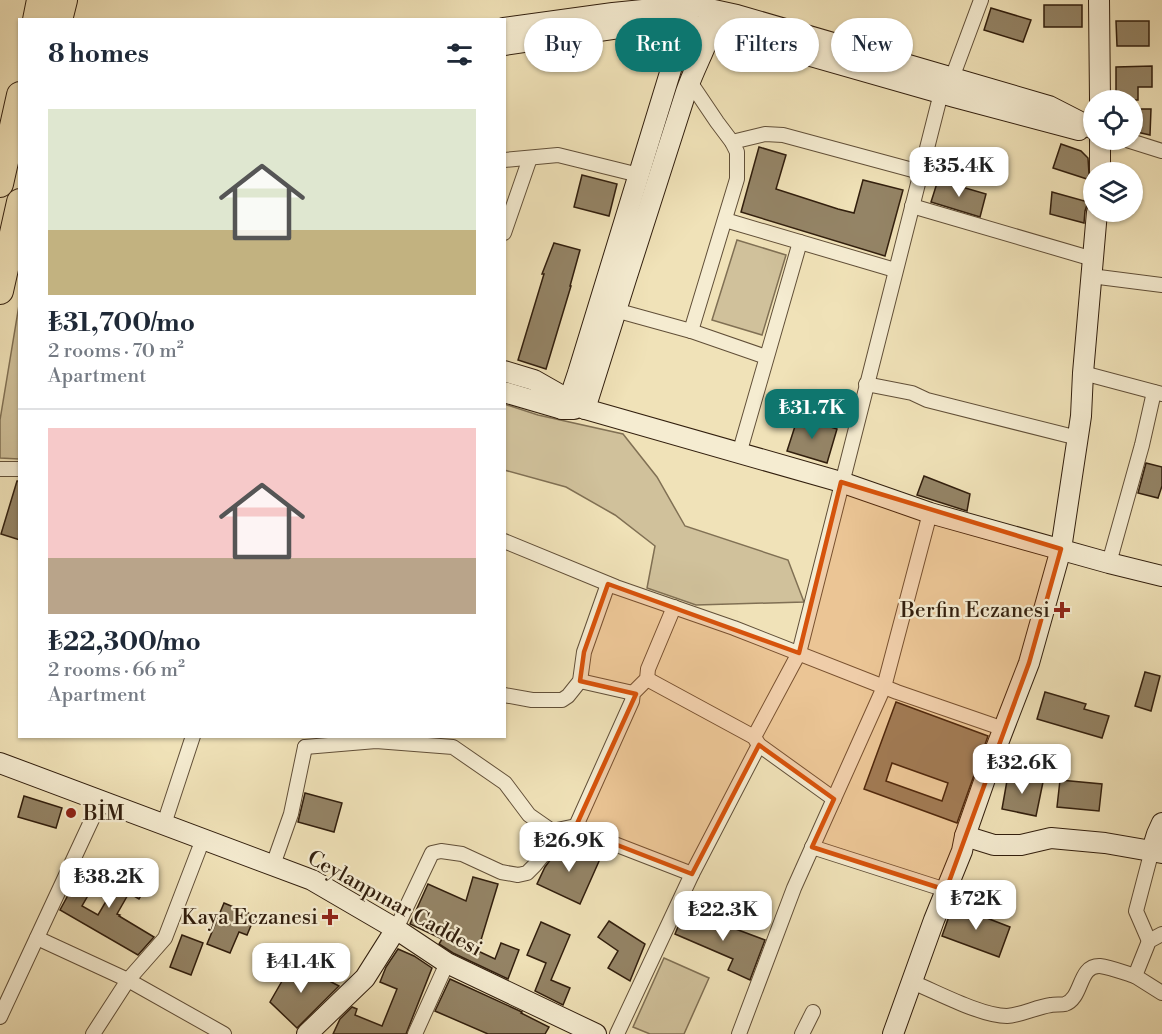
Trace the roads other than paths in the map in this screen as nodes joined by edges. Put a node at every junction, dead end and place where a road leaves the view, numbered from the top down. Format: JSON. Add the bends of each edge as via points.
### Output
{"nodes":[{"id":1,"x":40,"y":0,"type":"edge"},
{"id":2,"x":64,"y":0,"type":"edge"},
{"id":3,"x":981,"y":0,"type":"edge"},
{"id":4,"x":1099,"y":0,"type":"edge"},
{"id":5,"x":691,"y":3,"type":"edge"},
{"id":6,"x":717,"y":13,"type":"edge"},
{"id":7,"x":36,"y":18,"type":"edge"},
{"id":8,"x":60,"y":18,"type":"edge"},
{"id":9,"x":686,"y":18,"type":"edge"},
{"id":10,"x":702,"y":18,"type":"edge"},
{"id":11,"x":506,"y":28,"type":"edge"},
{"id":12,"x":615,"y":29,"type":"edge"},
{"id":13,"x":506,"y":45,"type":"edge"},
{"id":14,"x":670,"y":72,"type":"edge"},
{"id":15,"x":690,"y":82,"type":"junction"},
{"id":16,"x":946,"y":85,"type":"junction"},
{"id":17,"x":1100,"y":90,"type":"edge"},
{"id":18,"x":15,"y":102,"type":"edge"},
{"id":19,"x":1083,"y":130,"type":"edge"},
{"id":20,"x":732,"y":142,"type":"junction"},
{"id":21,"x":1143,"y":145,"type":"edge"},
{"id":22,"x":1162,"y":151,"type":"edge"},
{"id":23,"x":530,"y":158,"type":"junction"},
{"id":24,"x":506,"y":160,"type":"edge"},
{"id":25,"x":921,"y":172,"type":"junction"},
{"id":26,"x":639,"y":175,"type":"junction"},
{"id":27,"x":0,"y":184,"type":"edge"},
{"id":28,"x":912,"y":206,"type":"junction"},
{"id":29,"x":18,"y":219,"type":"edge"},
{"id":30,"x":725,"y":220,"type":"junction"},
{"id":31,"x":1096,"y":222,"type":"edge"},
{"id":32,"x":506,"y":227,"type":"edge"},
{"id":33,"x":800,"y":242,"type":"junction"},
{"id":34,"x":15,"y":244,"type":"edge"},
{"id":35,"x":1092,"y":268,"type":"junction"},
{"id":36,"x":895,"y":270,"type":"junction"},
{"id":37,"x":1162,"y":285,"type":"edge"},
{"id":38,"x":0,"y":291,"type":"edge"},
{"id":39,"x":615,"y":310,"type":"junction"},
{"id":40,"x":691,"y":332,"type":"junction"},
{"id":41,"x":766,"y":357,"type":"junction"},
{"id":42,"x":506,"y":372,"type":"edge"},
{"id":43,"x":1083,"y":373,"type":"junction"},
{"id":44,"x":866,"y":384,"type":"junction"},
{"id":45,"x":506,"y":392,"type":"edge"},
{"id":46,"x":1158,"y":393,"type":"edge"},
{"id":47,"x":572,"y":406,"type":"junction"},
{"id":48,"x":1078,"y":438,"type":"junction"},
{"id":49,"x":739,"y":454,"type":"junction"},
{"id":50,"x":0,"y":469,"type":"edge"},
{"id":51,"x":18,"y":469,"type":"edge"},
{"id":52,"x":841,"y":482,"type":"junction"},
{"id":53,"x":930,"y":513,"type":"junction"},
{"id":54,"x":506,"y":542,"type":"edge"},
{"id":55,"x":1061,"y":549,"type":"junction"},
{"id":56,"x":1109,"y":563,"type":"junction"},
{"id":57,"x":1162,"y":576,"type":"edge"},
{"id":58,"x":608,"y":584,"type":"junction"},
{"id":59,"x":674,"y":607,"type":"junction"},
{"id":60,"x":799,"y":653,"type":"junction"},
{"id":61,"x":647,"y":679,"type":"junction"},
{"id":62,"x":580,"y":681,"type":"junction"},
{"id":63,"x":884,"y":687,"type":"junction"},
{"id":64,"x":633,"y":693,"type":"junction"},
{"id":65,"x":506,"y":695,"type":"edge"},
{"id":66,"x":1004,"y":729,"type":"junction"},
{"id":67,"x":191,"y":738,"type":"edge"},
{"id":68,"x":756,"y":741,"type":"junction"},
{"id":69,"x":301,"y":742,"type":"edge"},
{"id":70,"x":0,"y":763,"type":"edge"},
{"id":71,"x":0,"y":777,"type":"edge"},
{"id":72,"x":66,"y":787,"type":"junction"},
{"id":73,"x":834,"y":799,"type":"junction"},
{"id":74,"x":101,"y":800,"type":"junction"},
{"id":75,"x":1162,"y":823,"type":"edge"},
{"id":76,"x":164,"y":824,"type":"junction"},
{"id":77,"x":576,"y":826,"type":"junction"},
{"id":78,"x":552,"y":831,"type":"junction"},
{"id":79,"x":965,"y":836,"type":"junction"},
{"id":80,"x":203,"y":839,"type":"junction"},
{"id":81,"x":812,"y":847,"type":"junction"},
{"id":82,"x":1157,"y":851,"type":"edge"},
{"id":83,"x":273,"y":866,"type":"junction"},
{"id":84,"x":692,"y":874,"type":"junction"},
{"id":85,"x":946,"y":890,"type":"junction"},
{"id":86,"x":396,"y":930,"type":"junction"},
{"id":87,"x":1162,"y":934,"type":"edge"},
{"id":88,"x":38,"y":938,"type":"junction"},
{"id":89,"x":1149,"y":941,"type":"junction"},
{"id":90,"x":447,"y":963,"type":"junction"},
{"id":91,"x":1135,"y":976,"type":"junction"},
{"id":92,"x":128,"y":980,"type":"junction"},
{"id":93,"x":912,"y":982,"type":"junction"},
{"id":94,"x":1162,"y":993,"type":"edge"},
{"id":95,"x":813,"y":1012,"type":"dead end"},
{"id":96,"x":0,"y":1017,"type":"edge"},
{"id":97,"x":93,"y":1034,"type":"edge"},
{"id":98,"x":224,"y":1034,"type":"edge"},
{"id":99,"x":307,"y":1034,"type":"edge"},
{"id":100,"x":415,"y":1034,"type":"edge"},
{"id":101,"x":596,"y":1034,"type":"edge"},
{"id":102,"x":616,"y":1034,"type":"edge"},
{"id":103,"x":739,"y":1034,"type":"edge"},
{"id":104,"x":802,"y":1034,"type":"edge"},
{"id":105,"x":893,"y":1034,"type":"edge"}],
"edges":[{"from":1,"to":7,"type":"highway"},
{"from":2,"to":8,"type":"highway"},
{"from":3,"to":16,"type":"street"},
{"from":4,"to":17,"type":"street"},
{"from":5,"to":6,"type":"street"},
{"from":5,"to":9,"type":"street"},
{"from":5,"to":11,"type":"street"},
{"from":6,"to":10,"type":"street"},
{"from":6,"to":15,"type":"street"},
{"from":6,"to":16,"type":"street"},
{"from":12,"to":13,"type":"street"},
{"from":14,"to":26,"type":"street"},
{"from":15,"to":20,"type":"street"},
{"from":15,"to":39,"type":"street"},
{"from":16,"to":19,"type":"street"},
{"from":16,"to":25,"type":"street"},
{"from":18,"to":27,"type":"highway"},
{"from":20,"to":25,"type":"street","via":[[765,134],[783,135]]},
{"from":20,"to":30,"type":"street","via":[[737,152],[736,179]]},
{"from":21,"to":22,"type":"street"},
{"from":23,"to":24,"type":"street"},
{"from":23,"to":26,"type":"street","via":[[558,155]]},
{"from":23,"to":32,"type":"street"},
{"from":25,"to":28,"type":"street"},
{"from":26,"to":47,"type":"street"},
{"from":28,"to":35,"type":"street"},
{"from":28,"to":36,"type":"street"},
{"from":29,"to":34,"type":"highway"},
{"from":30,"to":33,"type":"street"},
{"from":30,"to":40,"type":"street"},
{"from":31,"to":35,"type":"street"},
{"from":33,"to":36,"type":"street"},
{"from":33,"to":41,"type":"street"},
{"from":34,"to":38,"type":"highway"},
{"from":35,"to":37,"type":"street"},
{"from":35,"to":43,"type":"street"},
{"from":36,"to":44,"type":"street"},
{"from":39,"to":40,"type":"street"},
{"from":39,"to":47,"type":"street"},
{"from":40,"to":41,"type":"street"},
{"from":41,"to":49,"type":"street"},
{"from":42,"to":47,"type":"street","via":[[534,380]]},
{"from":43,"to":46,"type":"street"},
{"from":43,"to":48,"type":"street"},
{"from":44,"to":48,"type":"street"},
{"from":44,"to":52,"type":"street"},
{"from":45,"to":47,"type":"street"},
{"from":46,"to":56,"type":"street"},
{"from":47,"to":49,"type":"street"},
{"from":48,"to":55,"type":"street"},
{"from":49,"to":52,"type":"street"},
{"from":50,"to":51,"type":"street"},
{"from":52,"to":53,"type":"street"},
{"from":52,"to":60,"type":"street"},
{"from":53,"to":55,"type":"street"},
{"from":53,"to":63,"type":"street"},
{"from":54,"to":58,"type":"street"},
{"from":55,"to":56,"type":"street"},
{"from":55,"to":66,"type":"street","via":[[1029,663]]},
{"from":56,"to":57,"type":"street"},
{"from":58,"to":59,"type":"street"},
{"from":58,"to":62,"type":"street","via":[[585,652]]},
{"from":59,"to":60,"type":"street"},
{"from":59,"to":61,"type":"street"},
{"from":60,"to":63,"type":"street"},
{"from":60,"to":68,"type":"street"},
{"from":61,"to":64,"type":"street"},
{"from":61,"to":68,"type":"street"},
{"from":62,"to":64,"type":"street"},
{"from":62,"to":65,"type":"street","via":[[562,700]]},
{"from":63,"to":66,"type":"street"},
{"from":63,"to":73,"type":"street"},
{"from":64,"to":77,"type":"street"},
{"from":66,"to":79,"type":"street"},
{"from":67,"to":76,"type":"street"},
{"from":68,"to":73,"type":"street"},
{"from":68,"to":84,"type":"street"},
{"from":69,"to":78,"type":"street","via":[[376,741],[453,747],[505,783],[529,815]]},
{"from":69,"to":83,"type":"street","via":[[291,814]]},
{"from":70,"to":72,"type":"street"},
{"from":71,"to":72,"type":"street"},
{"from":72,"to":74,"type":"street","name":"Ceylanpınar Caddesi"},
{"from":73,"to":81,"type":"street"},
{"from":74,"to":76,"type":"street","name":"Ceylanpınar Caddesi"},
{"from":74,"to":88,"type":"street"},
{"from":75,"to":82,"type":"street"},
{"from":76,"to":80,"type":"street","name":"Ceylanpınar Caddesi"},
{"from":77,"to":78,"type":"street"},
{"from":77,"to":84,"type":"street"},
{"from":78,"to":86,"type":"street","via":[[547,850],[536,865],[518,875],[501,872],[462,854],[432,853]]},
{"from":79,"to":82,"type":"street","via":[[994,845],[1021,846],[1051,838]]},
{"from":79,"to":85,"type":"street"},
{"from":80,"to":83,"type":"street","name":"Ceylanpınar Caddesi"},
{"from":80,"to":92,"type":"street","via":[[165,938]]},
{"from":81,"to":85,"type":"street"},
{"from":81,"to":103,"type":"street"},
{"from":82,"to":89,"type":"street","via":[[1136,911]]},
{"from":83,"to":86,"type":"street","name":"Ceylanpınar Caddesi","via":[[312,880]]},
{"from":84,"to":102,"type":"street"},
{"from":85,"to":93,"type":"street"},
{"from":86,"to":90,"type":"street","name":"Ceylanpınar Caddesi"},
{"from":86,"to":99,"type":"street","via":[[365,978]]},
{"from":87,"to":89,"type":"street"},
{"from":88,"to":92,"type":"street"},
{"from":88,"to":96,"type":"street"},
{"from":89,"to":91,"type":"street"},
{"from":90,"to":100,"type":"street"},
{"from":90,"to":101,"type":"street","name":"Ceylanpınar Caddesi"},
{"from":91,"to":93,"type":"street","via":[[1092,967],[1073,999],[1008,1016],[979,1011]]},
{"from":91,"to":94,"type":"street"},
{"from":92,"to":97,"type":"street"},
{"from":92,"to":98,"type":"street"},
{"from":93,"to":105,"type":"street"},
{"from":95,"to":104,"type":"street"}]}
